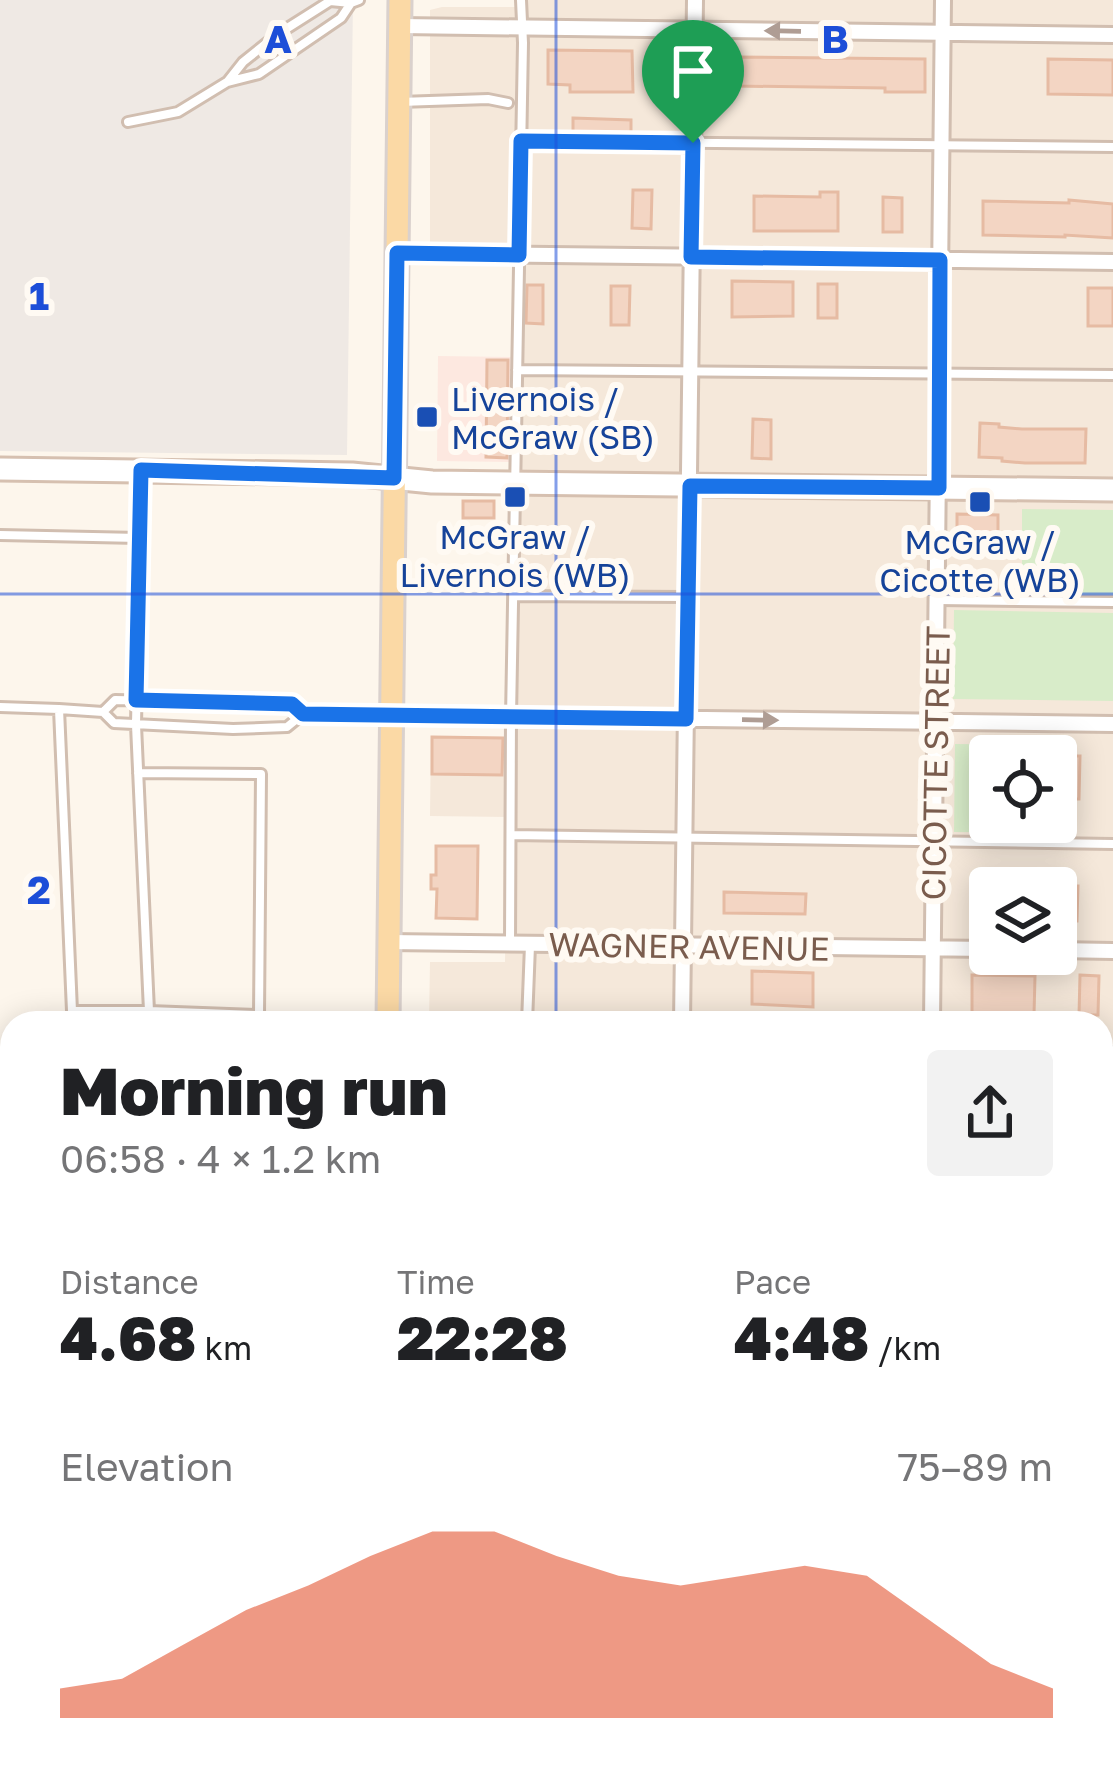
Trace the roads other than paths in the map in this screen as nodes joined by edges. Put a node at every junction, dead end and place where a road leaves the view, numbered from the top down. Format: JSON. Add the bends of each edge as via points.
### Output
{"nodes":[{"id":1,"x":400,"y":0,"type":"edge"},
{"id":2,"x":521,"y":0,"type":"edge"},
{"id":3,"x":695,"y":0,"type":"edge"},
{"id":4,"x":943,"y":0,"type":"edge"},
{"id":5,"x":355,"y":2,"type":"edge"},
{"id":6,"x":400,"y":26,"type":"junction"},
{"id":7,"x":522,"y":28,"type":"junction"},
{"id":8,"x":695,"y":30,"type":"junction"},
{"id":9,"x":942,"y":32,"type":"junction"},
{"id":10,"x":1113,"y":34,"type":"edge"},
{"id":11,"x":227,"y":82,"type":"junction"},
{"id":12,"x":399,"y":102,"type":"junction"},
{"id":13,"x":508,"y":103,"type":"dead end"},
{"id":14,"x":128,"y":122,"type":"dead end"},
{"id":15,"x":521,"y":141,"type":"junction"},
{"id":16,"x":693,"y":143,"type":"junction"},
{"id":17,"x":941,"y":146,"type":"junction"},
{"id":18,"x":1113,"y":147,"type":"edge"},
{"id":19,"x":397,"y":253,"type":"junction"},
{"id":20,"x":519,"y":255,"type":"junction"},
{"id":21,"x":691,"y":257,"type":"junction"},
{"id":22,"x":940,"y":260,"type":"junction"},
{"id":23,"x":1113,"y":262,"type":"edge"},
{"id":24,"x":517,"y":370,"type":"junction"},
{"id":25,"x":690,"y":372,"type":"junction"},
{"id":26,"x":1113,"y":375,"type":"edge"},
{"id":27,"x":940,"y":376,"type":"junction"},
{"id":28,"x":0,"y":469,"type":"edge"},
{"id":29,"x":141,"y":470,"type":"junction"},
{"id":30,"x":394,"y":478,"type":"junction"},
{"id":31,"x":515,"y":483,"type":"junction"},
{"id":32,"x":690,"y":486,"type":"junction"},
{"id":33,"x":939,"y":488,"type":"junction"},
{"id":34,"x":1113,"y":490,"type":"edge"},
{"id":35,"x":0,"y":536,"type":"edge"},
{"id":36,"x":139,"y":538,"type":"junction"},
{"id":37,"x":514,"y":596,"type":"junction"},
{"id":38,"x":688,"y":597,"type":"junction"},
{"id":39,"x":938,"y":600,"type":"junction"},
{"id":40,"x":1113,"y":602,"type":"edge"},
{"id":41,"x":136,"y":700,"type":"junction"},
{"id":42,"x":0,"y":707,"type":"edge"},
{"id":43,"x":59,"y":709,"type":"junction"},
{"id":44,"x":103,"y":712,"type":"junction"},
{"id":45,"x":303,"y":714,"type":"junction"},
{"id":46,"x":391,"y":715,"type":"junction"},
{"id":47,"x":511,"y":717,"type":"junction"},
{"id":48,"x":686,"y":719,"type":"junction"},
{"id":49,"x":935,"y":722,"type":"junction"},
{"id":50,"x":1113,"y":724,"type":"edge"},
{"id":51,"x":136,"y":725,"type":"junction"},
{"id":52,"x":138,"y":773,"type":"junction"},
{"id":53,"x":511,"y":835,"type":"junction"},
{"id":54,"x":684,"y":836,"type":"junction"},
{"id":55,"x":933,"y":842,"type":"junction"},
{"id":56,"x":1113,"y":844,"type":"edge"},
{"id":57,"x":388,"y":942,"type":"junction"},
{"id":58,"x":510,"y":944,"type":"junction"},
{"id":59,"x":530,"y":944,"type":"junction"},
{"id":60,"x":682,"y":946,"type":"junction"},
{"id":61,"x":931,"y":949,"type":"junction"},
{"id":62,"x":969,"y":949,"type":"edge"},
{"id":63,"x":1077,"y":950,"type":"edge"},
{"id":64,"x":1113,"y":951,"type":"edge"},
{"id":65,"x":72,"y":1011,"type":"joint"},
{"id":66,"x":149,"y":1011,"type":"joint"},
{"id":67,"x":260,"y":1011,"type":"edge"},
{"id":68,"x":388,"y":1011,"type":"edge"},
{"id":69,"x":527,"y":1011,"type":"edge"},
{"id":70,"x":682,"y":1011,"type":"edge"},
{"id":71,"x":932,"y":1011,"type":"edge"}],
"edges":[{"from":1,"to":6,"type":"main road"},
{"from":2,"to":7,"type":"lane"},
{"from":3,"to":8,"type":"street"},
{"from":4,"to":9,"type":"street","name":"CICOTTE STREET"},
{"from":5,"to":11,"type":"lane","via":[[259,74]]},
{"from":5,"to":11,"type":"lane","via":[[330,2],[278,34]]},
{"from":6,"to":7,"type":"street"},
{"from":6,"to":12,"type":"main road"},
{"from":7,"to":8,"type":"street"},
{"from":7,"to":15,"type":"lane"},
{"from":9,"to":8,"type":"street","one_way":true},
{"from":8,"to":16,"type":"street"},
{"from":9,"to":10,"type":"street"},
{"from":9,"to":17,"type":"street","name":"CICOTTE STREET"},
{"from":11,"to":14,"type":"lane","via":[[178,112]]},
{"from":12,"to":13,"type":"lane"},
{"from":12,"to":19,"type":"main road"},
{"from":15,"to":16,"type":"lane"},
{"from":15,"to":20,"type":"lane"},
{"from":16,"to":17,"type":"lane"},
{"from":16,"to":21,"type":"street"},
{"from":17,"to":18,"type":"lane"},
{"from":17,"to":22,"type":"street","name":"CICOTTE STREET"},
{"from":19,"to":20,"type":"street"},
{"from":19,"to":30,"type":"main road"},
{"from":20,"to":21,"type":"street"},
{"from":20,"to":24,"type":"lane"},
{"from":21,"to":22,"type":"street"},
{"from":21,"to":25,"type":"street"},
{"from":22,"to":23,"type":"street"},
{"from":22,"to":27,"type":"street","name":"CICOTTE STREET"},
{"from":24,"to":25,"type":"lane"},
{"from":24,"to":31,"type":"lane"},
{"from":25,"to":27,"type":"lane"},
{"from":25,"to":32,"type":"street"},
{"from":26,"to":27,"type":"lane"},
{"from":27,"to":33,"type":"street","name":"CICOTTE STREET"},
{"from":28,"to":29,"type":"street"},
{"from":29,"to":30,"type":"street"},
{"from":29,"to":36,"type":"lane"},
{"from":30,"to":31,"type":"street"},
{"from":30,"to":46,"type":"main road"},
{"from":31,"to":32,"type":"street"},
{"from":31,"to":37,"type":"lane"},
{"from":32,"to":33,"type":"street"},
{"from":32,"to":38,"type":"street"},
{"from":33,"to":34,"type":"street"},
{"from":33,"to":39,"type":"street","name":"CICOTTE STREET"},
{"from":35,"to":36,"type":"lane"},
{"from":36,"to":41,"type":"lane"},
{"from":37,"to":38,"type":"lane"},
{"from":37,"to":47,"type":"lane"},
{"from":38,"to":48,"type":"street"},
{"from":39,"to":40,"type":"lane"},
{"from":39,"to":49,"type":"street","name":"CICOTTE STREET"},
{"from":41,"to":44,"type":"lane","via":[[115,700]]},
{"from":41,"to":45,"type":"lane","via":[[292,704]]},
{"from":41,"to":51,"type":"lane"},
{"from":42,"to":43,"type":"lane"},
{"from":43,"to":44,"type":"lane"},
{"from":43,"to":65,"type":"lane"},
{"from":44,"to":51,"type":"lane","via":[[114,723]]},
{"from":45,"to":46,"type":"lane"},
{"from":45,"to":51,"type":"lane","via":[[287,727]]},
{"from":46,"to":47,"type":"street"},
{"from":46,"to":57,"type":"main road"},
{"from":47,"to":48,"type":"street"},
{"from":47,"to":53,"type":"lane"},
{"from":48,"to":49,"type":"street","one_way":true},
{"from":48,"to":54,"type":"street"},
{"from":49,"to":50,"type":"street"},
{"from":49,"to":55,"type":"street","name":"CICOTTE STREET"},
{"from":51,"to":52,"type":"lane"},
{"from":52,"to":66,"type":"lane"},
{"from":52,"to":67,"type":"lane","via":[[260,774]]},
{"from":53,"to":54,"type":"lane"},
{"from":53,"to":58,"type":"lane"},
{"from":54,"to":55,"type":"lane"},
{"from":54,"to":60,"type":"street"},
{"from":55,"to":56,"type":"lane"},
{"from":55,"to":61,"type":"street","name":"CICOTTE STREET"},
{"from":57,"to":58,"type":"street","name":"WAGNER AVENUE"},
{"from":57,"to":68,"type":"main road"},
{"from":58,"to":59,"type":"street","name":"WAGNER AVENUE"},
{"from":59,"to":60,"type":"street","name":"WAGNER AVENUE"},
{"from":59,"to":69,"type":"lane"},
{"from":60,"to":61,"type":"street","name":"WAGNER AVENUE"},
{"from":60,"to":70,"type":"street"},
{"from":61,"to":62,"type":"street","name":"WAGNER AVENUE"},
{"from":61,"to":71,"type":"street","name":"CICOTTE STREET"},
{"from":63,"to":64,"type":"street"},
{"from":65,"to":66,"type":"lane"}]}
